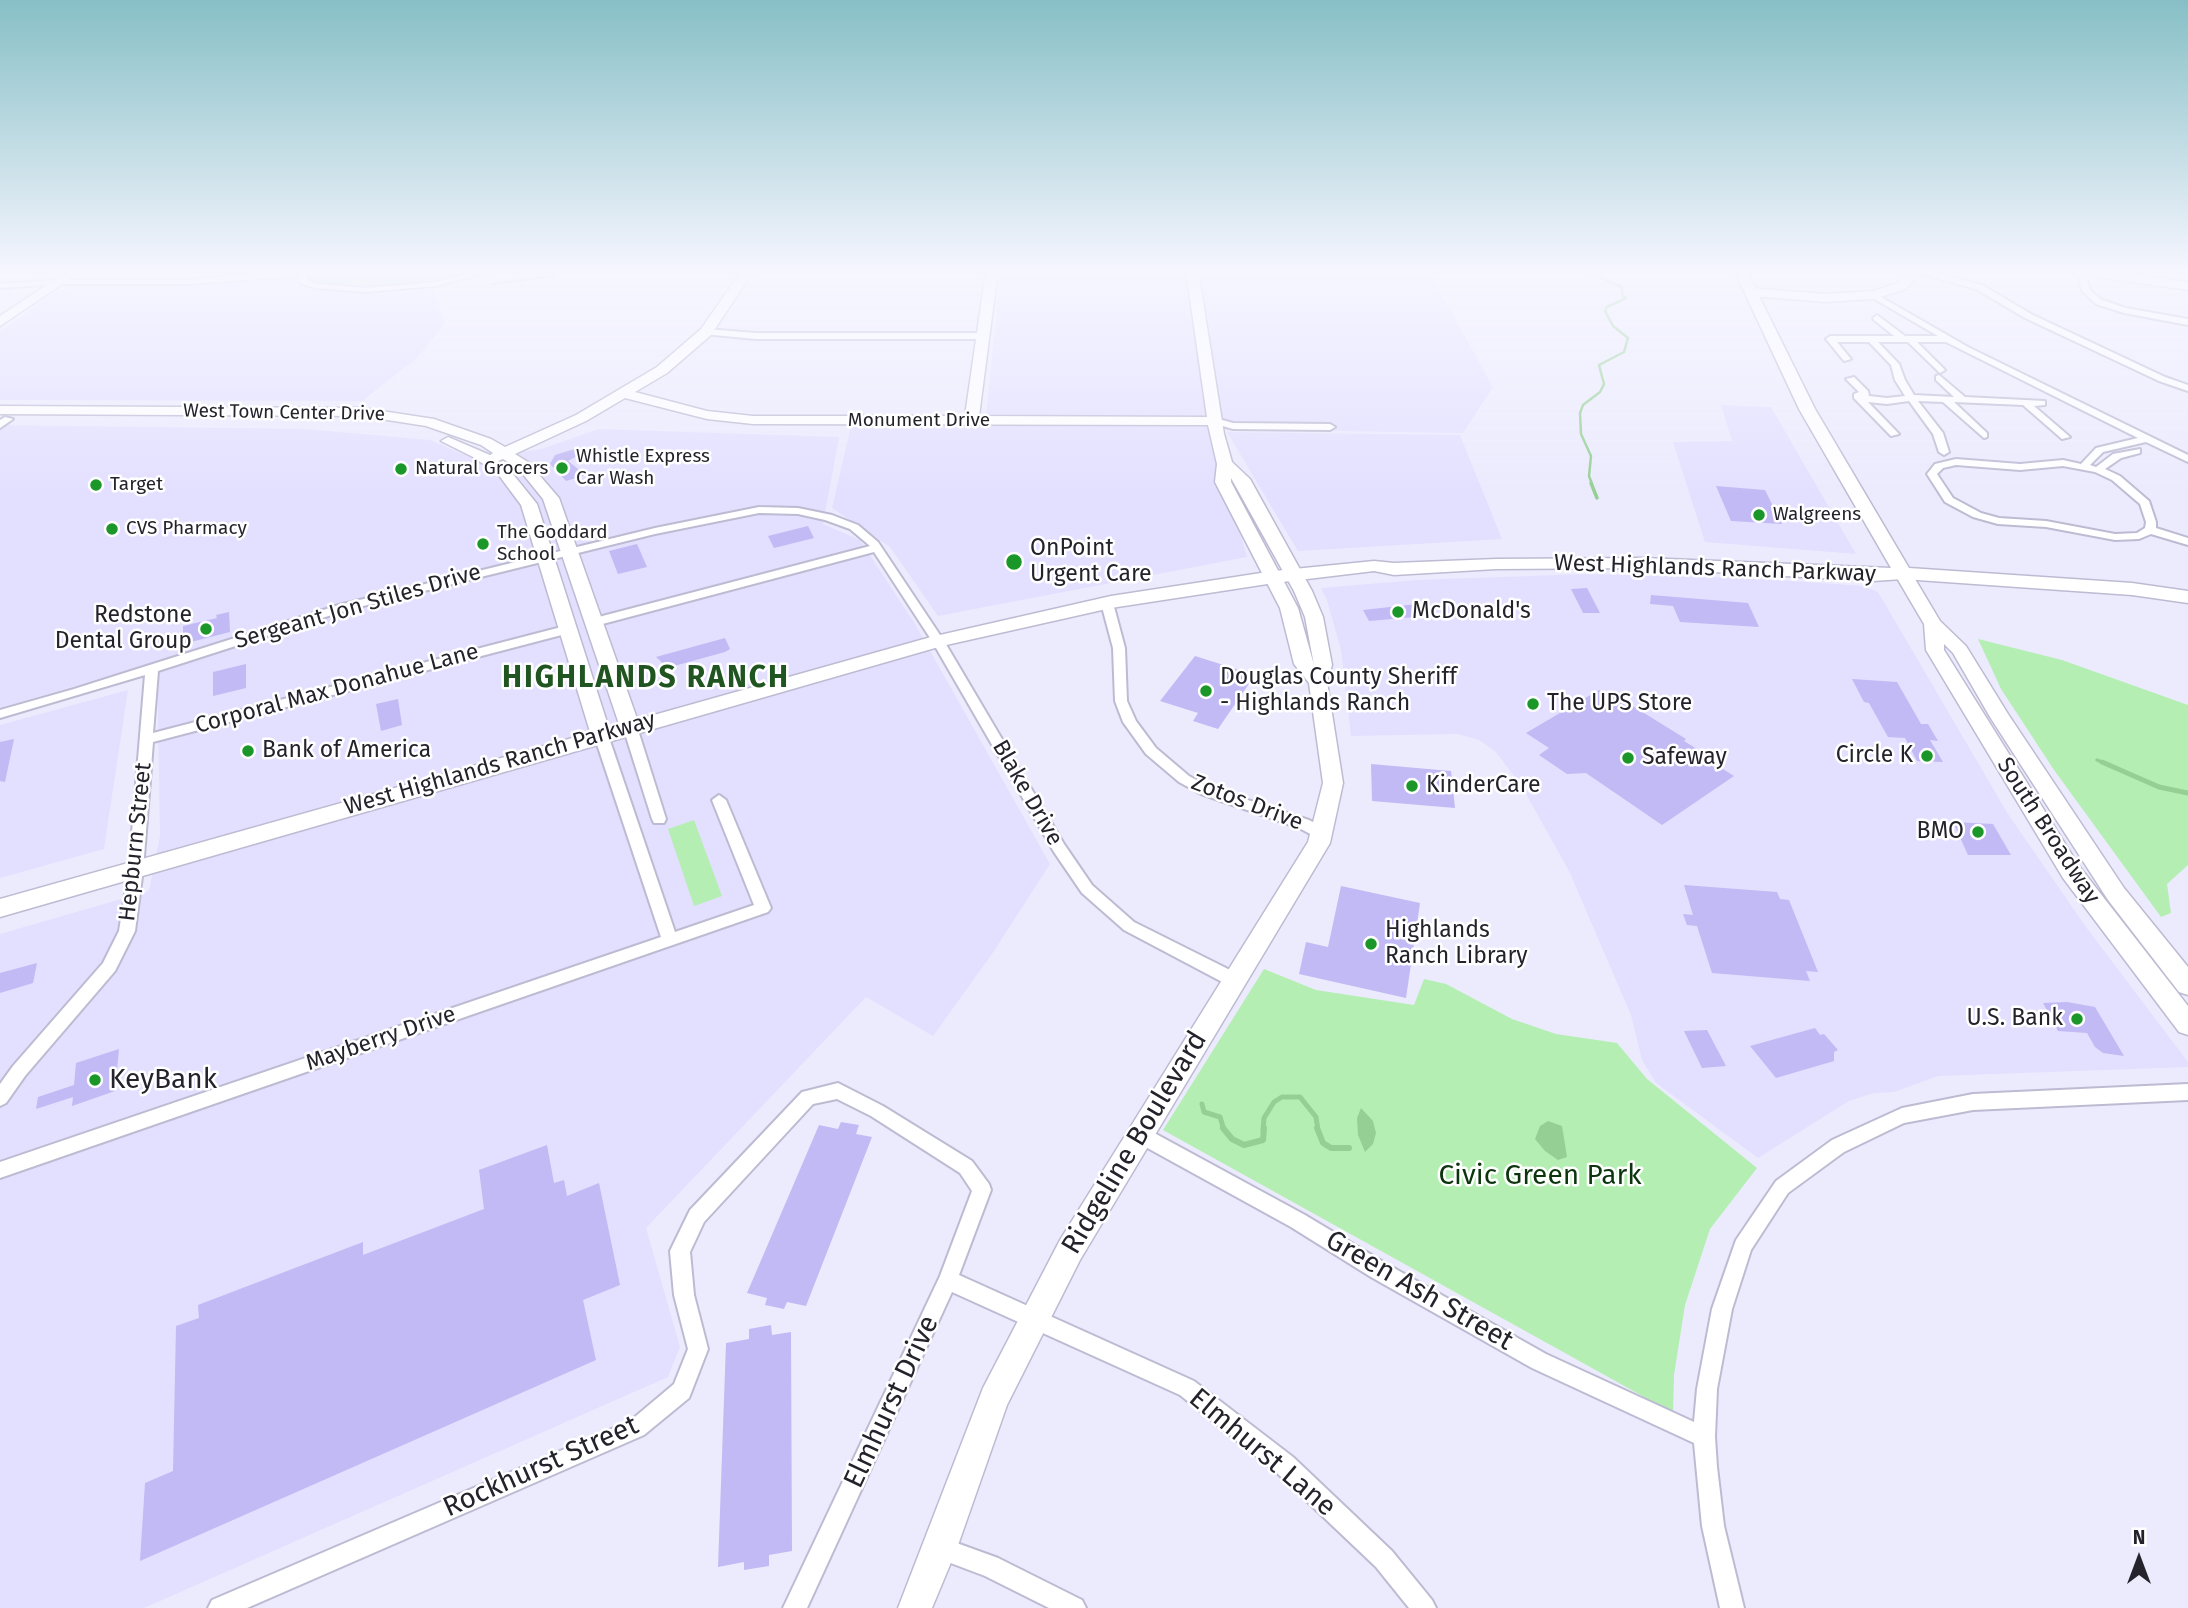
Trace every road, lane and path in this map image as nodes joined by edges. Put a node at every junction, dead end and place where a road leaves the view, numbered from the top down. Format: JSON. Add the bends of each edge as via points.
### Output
{"nodes":[{"id":1,"x":691,"y":345,"type":"edge"},
{"id":2,"x":981,"y":345,"type":"edge"},
{"id":3,"x":1203,"y":345,"type":"edge"},
{"id":4,"x":1776,"y":345,"type":"edge"},
{"id":5,"x":1835,"y":345,"type":"edge"},
{"id":6,"x":1877,"y":345,"type":"edge"},
{"id":7,"x":1912,"y":345,"type":"edge"},
{"id":8,"x":1963,"y":345,"type":"edge"},
{"id":9,"x":2091,"y":345,"type":"edge"},
{"id":10,"x":1847,"y":359,"type":"dead end"},
{"id":11,"x":1851,"y":379,"type":"dead end"},
{"id":12,"x":2188,"y":388,"type":"edge"},
{"id":13,"x":626,"y":394,"type":"junction"},
{"id":14,"x":1861,"y":395,"type":"junction"},
{"id":15,"x":1913,"y":398,"type":"junction"},
{"id":16,"x":1946,"y":400,"type":"junction"},
{"id":17,"x":1963,"y":400,"type":"junction"},
{"id":18,"x":2027,"y":404,"type":"junction"},
{"id":19,"x":2042,"y":404,"type":"dead end"},
{"id":20,"x":2,"y":418,"type":"edge"},
{"id":21,"x":971,"y":421,"type":"junction"},
{"id":22,"x":1215,"y":421,"type":"junction"},
{"id":23,"x":1328,"y":423,"type":"dead end"},
{"id":24,"x":1894,"y":434,"type":"dead end"},
{"id":25,"x":1984,"y":435,"type":"dead end"},
{"id":26,"x":2065,"y":437,"type":"dead end"},
{"id":27,"x":2146,"y":439,"type":"junction"},
{"id":28,"x":2160,"y":445,"type":"junction"},
{"id":29,"x":1944,"y":452,"type":"dead end"},
{"id":30,"x":507,"y":453,"type":"junction"},
{"id":31,"x":2188,"y":459,"type":"edge"},
{"id":32,"x":488,"y":460,"type":"junction"},
{"id":33,"x":1225,"y":464,"type":"junction"},
{"id":34,"x":2085,"y":467,"type":"junction"},
{"id":35,"x":2098,"y":470,"type":"junction"},
{"id":36,"x":2150,"y":530,"type":"junction"},
{"id":37,"x":2188,"y":542,"type":"edge"},
{"id":38,"x":877,"y":548,"type":"junction"},
{"id":39,"x":571,"y":551,"type":"junction"},
{"id":40,"x":547,"y":557,"type":"junction"},
{"id":41,"x":1903,"y":573,"type":"junction"},
{"id":42,"x":1294,"y":575,"type":"junction"},
{"id":43,"x":1274,"y":577,"type":"junction"},
{"id":44,"x":2188,"y":597,"type":"edge"},
{"id":45,"x":1107,"y":603,"type":"junction"},
{"id":46,"x":595,"y":622,"type":"junction"},
{"id":47,"x":1933,"y":624,"type":"junction"},
{"id":48,"x":569,"y":629,"type":"junction"},
{"id":49,"x":938,"y":641,"type":"junction"},
{"id":50,"x":152,"y":668,"type":"junction"},
{"id":51,"x":1318,"y":682,"type":"junction"},
{"id":52,"x":0,"y":714,"type":"edge"},
{"id":53,"x":630,"y":727,"type":"junction"},
{"id":54,"x":601,"y":735,"type":"junction"},
{"id":55,"x":146,"y":739,"type":"junction"},
{"id":56,"x":719,"y":800,"type":"dead end"},
{"id":57,"x":659,"y":819,"type":"dead end"},
{"id":58,"x":1321,"y":833,"type":"junction"},
{"id":59,"x":136,"y":869,"type":"junction"},
{"id":60,"x":0,"y":908,"type":"edge"},
{"id":61,"x":670,"y":940,"type":"junction"},
{"id":62,"x":1234,"y":980,"type":"junction"},
{"id":63,"x":2188,"y":985,"type":"edge"},
{"id":64,"x":2188,"y":1025,"type":"edge"},
{"id":65,"x":2188,"y":1092,"type":"edge"},
{"id":66,"x":0,"y":1098,"type":"edge"},
{"id":67,"x":1139,"y":1134,"type":"junction"},
{"id":68,"x":0,"y":1170,"type":"edge"},
{"id":69,"x":948,"y":1280,"type":"junction"},
{"id":70,"x":1034,"y":1318,"type":"junction"},
{"id":71,"x":1704,"y":1437,"type":"junction"},
{"id":72,"x":940,"y":1548,"type":"junction"},
{"id":73,"x":220,"y":1608,"type":"edge"},
{"id":74,"x":795,"y":1608,"type":"edge"},
{"id":75,"x":915,"y":1608,"type":"edge"},
{"id":76,"x":1074,"y":1608,"type":"edge"},
{"id":77,"x":1424,"y":1608,"type":"edge"},
{"id":78,"x":1732,"y":1608,"type":"edge"}],
"edges":[{"from":1,"to":13,"type":"street"},
{"from":2,"to":21,"type":"street"},
{"from":3,"to":22,"type":"street","name":"Ridgeline Boulevard"},
{"from":4,"to":41,"type":"main road","name":"South Broadway","via":[[1807,409]]},
{"from":5,"to":10,"type":"street"},
{"from":6,"to":15,"type":"street","via":[[1895,365]]},
{"from":7,"to":17,"type":"street"},
{"from":8,"to":27,"type":"street"},
{"from":9,"to":12,"type":"street"},
{"from":11,"to":14,"type":"street"},
{"from":13,"to":21,"type":"street","name":"Monument Drive","via":[[740,419]]},
{"from":13,"to":30,"type":"street"},
{"from":14,"to":15,"type":"street","via":[[1886,401]]},
{"from":14,"to":24,"type":"street"},
{"from":15,"to":16,"type":"street"},
{"from":15,"to":29,"type":"street","via":[[1938,433]]},
{"from":16,"to":17,"type":"street"},
{"from":16,"to":25,"type":"street"},
{"from":17,"to":18,"type":"street"},
{"from":18,"to":19,"type":"street"},
{"from":18,"to":26,"type":"street"},
{"from":20,"to":30,"type":"street","name":"West Town Center Drive","via":[[80,410],[374,413],[446,427]]},
{"from":20,"to":32,"type":"street","name":"West Town Center Drive","via":[[351,421],[432,436]]},
{"from":21,"to":22,"type":"street","name":"Monument Drive"},
{"from":22,"to":23,"type":"street","name":"Monument Drive","via":[[1233,426]]},
{"from":22,"to":33,"type":"street","name":"Ridgeline Boulevard"},
{"from":27,"to":28,"type":"street"},
{"from":27,"to":34,"type":"street","via":[[2100,450]]},
{"from":28,"to":31,"type":"street"},
{"from":28,"to":35,"type":"street","via":[[2117,456]]},
{"from":30,"to":32,"type":"street"},
{"from":30,"to":39,"type":"street","name":"West Town Center Drive","via":[[545,488]]},
{"from":32,"to":40,"type":"street","name":"West Town Center Drive","via":[[524,496]]},
{"from":33,"to":42,"type":"street","name":"Ridgeline Boulevard","via":[[1242,479]]},
{"from":33,"to":43,"type":"street","name":"Ridgeline Boulevard","via":[[1223,482]]},
{"from":34,"to":35,"type":"street"},
{"from":34,"to":36,"type":"street","via":[[1956,462],[1939,466],[1932,474],[1949,500],[1998,521],[2046,524],[2115,537],[2139,536]]},
{"from":35,"to":36,"type":"street","via":[[2116,478],[2145,503]]},
{"from":36,"to":37,"type":"street"},
{"from":38,"to":39,"type":"street","name":"Sergeant Jon Stiles Drive","via":[[865,534],[840,521],[774,509],[726,515]]},
{"from":38,"to":46,"type":"street"},
{"from":38,"to":49,"type":"street","name":"Blake Drive"},
{"from":39,"to":40,"type":"street","name":"Sergeant Jon Stiles Drive"},
{"from":39,"to":46,"type":"street","name":"West Town Center Drive"},
{"from":40,"to":48,"type":"street","name":"West Town Center Drive"},
{"from":40,"to":50,"type":"street","name":"Sergeant Jon Stiles Drive","via":[[343,607]]},
{"from":41,"to":42,"type":"main road","name":"West Highlands Ranch Parkway","via":[[1643,563],[1374,566]]},
{"from":41,"to":44,"type":"main road","name":"West Highlands Ranch Parkway"},
{"from":41,"to":47,"type":"street","name":"South Broadway"},
{"from":42,"to":43,"type":"main road","name":"West Highlands Ranch Parkway"},
{"from":42,"to":51,"type":"street","name":"Ridgeline Boulevard","via":[[1314,617],[1323,665]]},
{"from":43,"to":45,"type":"main road","name":"West Highlands Ranch Parkway"},
{"from":43,"to":51,"type":"street","name":"Ridgeline Boulevard","via":[[1289,608],[1303,664]]},
{"from":45,"to":49,"type":"main road","name":"West Highlands Ranch Parkway"},
{"from":45,"to":58,"type":"street","name":"Zotos Drive","via":[[1119,648],[1121,701],[1151,751],[1206,791]]},
{"from":46,"to":53,"type":"street","name":"West Town Center Drive"},
{"from":47,"to":63,"type":"street","name":"South Broadway","via":[[1960,650],[2116,894]]},
{"from":47,"to":64,"type":"street","name":"South Broadway","via":[[1935,650],[2071,872]]},
{"from":48,"to":54,"type":"street","name":"West Town Center Drive"},
{"from":48,"to":55,"type":"street","name":"Corporal Max Donahue Lane"},
{"from":49,"to":53,"type":"main road","name":"West Highlands Ranch Parkway"},
{"from":49,"to":62,"type":"street","name":"Blake Drive","via":[[1087,889],[1129,926]]},
{"from":50,"to":52,"type":"street","name":"Sergeant Jon Stiles Drive"},
{"from":50,"to":55,"type":"street","name":"Hepburn Street"},
{"from":51,"to":58,"type":"street","name":"Ridgeline Boulevard","via":[[1333,783]]},
{"from":53,"to":54,"type":"main road","name":"West Highlands Ranch Parkway"},
{"from":53,"to":57,"type":"street"},
{"from":54,"to":59,"type":"main road","name":"West Highlands Ranch Parkway"},
{"from":54,"to":61,"type":"street"},
{"from":55,"to":59,"type":"street","name":"Hepburn Street"},
{"from":56,"to":61,"type":"street","name":"Mayberry Drive","via":[[763,908]]},
{"from":58,"to":62,"type":"street","name":"Ridgeline Boulevard"},
{"from":59,"to":60,"type":"main road","name":"West Highlands Ranch Parkway"},
{"from":59,"to":66,"type":"street","name":"Hepburn Street","via":[[129,926],[116,956]]},
{"from":61,"to":68,"type":"street","name":"Mayberry Drive"},
{"from":62,"to":67,"type":"street","name":"Ridgeline Boulevard"},
{"from":65,"to":71,"type":"street","via":[[1973,1102],[1902,1116],[1827,1154],[1782,1187],[1743,1246],[1713,1349]]},
{"from":67,"to":70,"type":"street","name":"Ridgeline Boulevard"},
{"from":67,"to":71,"type":"street","name":"Green Ash Street","via":[[1539,1361]]},
{"from":69,"to":70,"type":"street"},
{"from":69,"to":73,"type":"street","name":"Rockhurst Street","via":[[982,1190],[966,1167],[838,1091],[808,1097],[697,1216],[680,1251],[684,1295],[698,1349],[682,1391],[636,1428]]},
{"from":69,"to":74,"type":"street","name":"Elmhurst Drive"},
{"from":70,"to":72,"type":"street","name":"Ridgeline Boulevard","via":[[994,1399]]},
{"from":70,"to":77,"type":"street","name":"Elmhurst Lane","via":[[1187,1388],[1285,1465],[1384,1559]]},
{"from":71,"to":78,"type":"street","via":[[1713,1526]]},
{"from":72,"to":75,"type":"street","name":"Ridgeline Boulevard"},
{"from":72,"to":76,"type":"street","via":[[990,1566]]}]}
